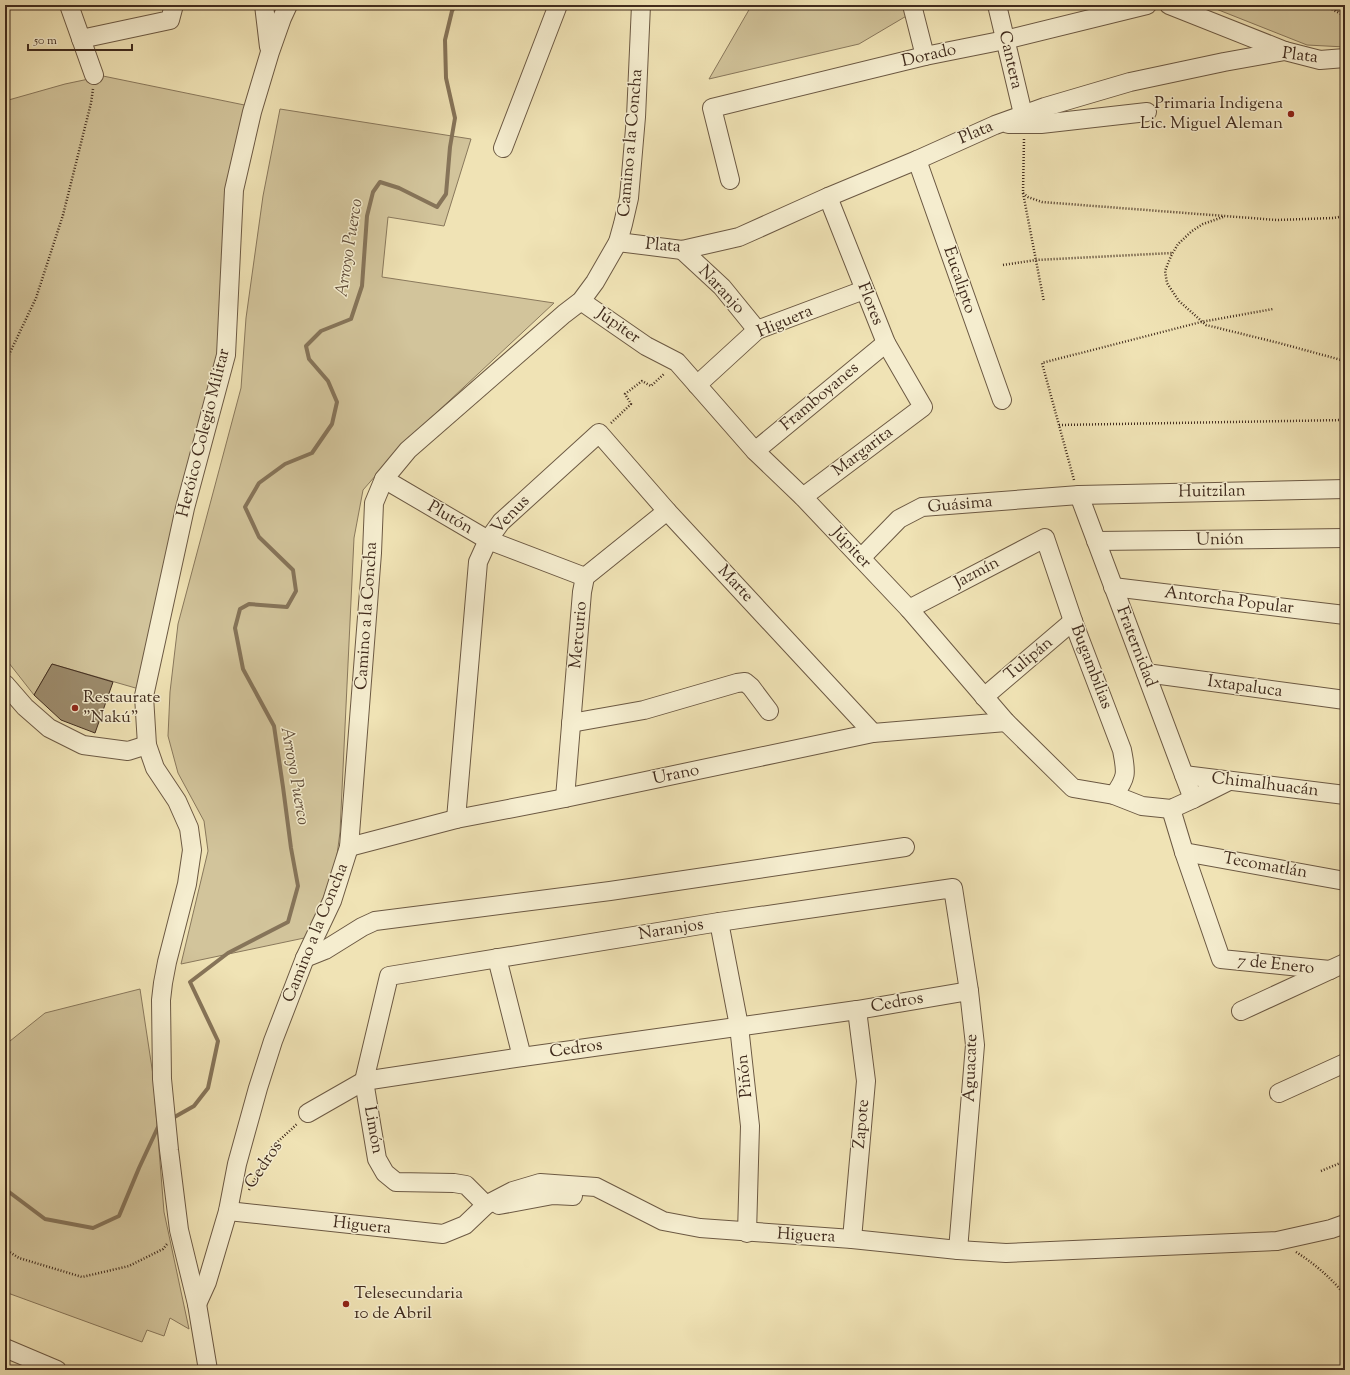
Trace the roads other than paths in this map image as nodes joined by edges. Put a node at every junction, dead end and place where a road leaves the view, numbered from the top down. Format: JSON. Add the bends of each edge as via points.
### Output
{"nodes":[{"id":1,"x":69,"y":5,"type":"edge"},
{"id":2,"x":174,"y":5,"type":"edge"},
{"id":3,"x":264,"y":5,"type":"edge"},
{"id":4,"x":288,"y":5,"type":"edge"},
{"id":5,"x":558,"y":5,"type":"edge"},
{"id":6,"x":641,"y":5,"type":"edge"},
{"id":7,"x":912,"y":5,"type":"edge"},
{"id":8,"x":997,"y":5,"type":"edge"},
{"id":9,"x":1147,"y":5,"type":"edge"},
{"id":10,"x":1169,"y":5,"type":"edge"},
{"id":11,"x":81,"y":40,"type":"junction"},
{"id":12,"x":1005,"y":40,"type":"junction"},
{"id":13,"x":1285,"y":51,"type":"junction"},
{"id":14,"x":270,"y":52,"type":"junction"},
{"id":15,"x":925,"y":56,"type":"junction"},
{"id":16,"x":1345,"y":58,"type":"edge"},
{"id":17,"x":94,"y":75,"type":"road end"},
{"id":18,"x":1147,"y":112,"type":"dead end"},
{"id":19,"x":1023,"y":119,"type":"junction"},
{"id":20,"x":503,"y":148,"type":"dead end"},
{"id":21,"x":917,"y":160,"type":"junction"},
{"id":22,"x":730,"y":180,"type":"dead end"},
{"id":23,"x":828,"y":196,"type":"junction"},
{"id":24,"x":618,"y":242,"type":"junction"},
{"id":25,"x":682,"y":250,"type":"junction"},
{"id":26,"x":864,"y":290,"type":"junction"},
{"id":27,"x":582,"y":301,"type":"junction"},
{"id":28,"x":757,"y":330,"type":"junction"},
{"id":29,"x":886,"y":343,"type":"junction"},
{"id":30,"x":697,"y":385,"type":"junction"},
{"id":31,"x":1002,"y":400,"type":"dead end"},
{"id":32,"x":923,"y":406,"type":"joint"},
{"id":33,"x":599,"y":433,"type":"joint"},
{"id":34,"x":755,"y":451,"type":"junction"},
{"id":35,"x":384,"y":479,"type":"junction"},
{"id":36,"x":1345,"y":489,"type":"edge"},
{"id":37,"x":1078,"y":495,"type":"junction"},
{"id":38,"x":803,"y":497,"type":"junction"},
{"id":39,"x":667,"y":511,"type":"junction"},
{"id":40,"x":1045,"y":538,"type":"joint"},
{"id":41,"x":1345,"y":538,"type":"edge"},
{"id":42,"x":488,"y":540,"type":"junction"},
{"id":43,"x":1096,"y":541,"type":"junction"},
{"id":44,"x":861,"y":558,"type":"junction"},
{"id":45,"x":585,"y":577,"type":"junction"},
{"id":46,"x":1113,"y":587,"type":"junction"},
{"id":47,"x":909,"y":609,"type":"junction"},
{"id":48,"x":1345,"y":615,"type":"edge"},
{"id":49,"x":1073,"y":621,"type":"junction"},
{"id":50,"x":1146,"y":673,"type":"junction"},
{"id":51,"x":5,"y":684,"type":"edge"},
{"id":52,"x":984,"y":697,"type":"junction"},
{"id":53,"x":1345,"y":700,"type":"edge"},
{"id":54,"x":769,"y":711,"type":"dead end"},
{"id":55,"x":1006,"y":722,"type":"junction"},
{"id":56,"x":571,"y":723,"type":"junction"},
{"id":57,"x":873,"y":733,"type":"junction"},
{"id":58,"x":147,"y":745,"type":"junction"},
{"id":59,"x":1184,"y":775,"type":"junction"},
{"id":60,"x":1229,"y":781,"type":"junction"},
{"id":61,"x":1114,"y":795,"type":"junction"},
{"id":62,"x":1345,"y":795,"type":"edge"},
{"id":63,"x":565,"y":798,"type":"junction"},
{"id":64,"x":1193,"y":799,"type":"junction"},
{"id":65,"x":1171,"y":809,"type":"junction"},
{"id":66,"x":456,"y":819,"type":"junction"},
{"id":67,"x":349,"y":847,"type":"junction"},
{"id":68,"x":904,"y":847,"type":"dead end"},
{"id":69,"x":1184,"y":852,"type":"junction"},
{"id":70,"x":1345,"y":881,"type":"edge"},
{"id":71,"x":953,"y":888,"type":"joint"},
{"id":72,"x":720,"y":922,"type":"junction"},
{"id":73,"x":305,"y":958,"type":"junction"},
{"id":74,"x":497,"y":958,"type":"junction"},
{"id":75,"x":1338,"y":967,"type":"edge"},
{"id":76,"x":389,"y":976,"type":"joint"},
{"id":77,"x":969,"y":991,"type":"junction"},
{"id":78,"x":857,"y":1010,"type":"junction"},
{"id":79,"x":1241,"y":1011,"type":"dead end"},
{"id":80,"x":739,"y":1026,"type":"junction"},
{"id":81,"x":522,"y":1057,"type":"junction"},
{"id":82,"x":1345,"y":1063,"type":"edge"},
{"id":83,"x":364,"y":1081,"type":"junction"},
{"id":84,"x":1279,"y":1093,"type":"dead end"},
{"id":85,"x":308,"y":1113,"type":"road end"},
{"id":86,"x":229,"y":1205,"type":"junction"},
{"id":87,"x":486,"y":1206,"type":"junction"},
{"id":88,"x":1345,"y":1224,"type":"edge"},
{"id":89,"x":747,"y":1233,"type":"junction"},
{"id":90,"x":852,"y":1239,"type":"junction"},
{"id":91,"x":958,"y":1250,"type":"junction"},
{"id":92,"x":196,"y":1304,"type":"junction"},
{"id":93,"x":5,"y":1348,"type":"edge"},
{"id":94,"x":57,"y":1370,"type":"edge"},
{"id":95,"x":208,"y":1370,"type":"edge"}],
"edges":[{"from":1,"to":11,"type":"street"},
{"from":2,"to":11,"type":"street","via":[[170,20]]},
{"from":3,"to":14,"type":"street"},
{"from":4,"to":14,"type":"street","name":"Heróico Colegio Militar"},
{"from":5,"to":20,"type":"street"},
{"from":6,"to":24,"type":"street","name":"Camino a la Concha","via":[[629,198]]},
{"from":7,"to":15,"type":"street"},
{"from":8,"to":12,"type":"street","name":"Cantera"},
{"from":9,"to":12,"type":"street","name":"Dorado"},
{"from":10,"to":13,"type":"street"},
{"from":11,"to":17,"type":"street"},
{"from":12,"to":15,"type":"street","name":"Dorado"},
{"from":12,"to":19,"type":"street","name":"Cantera"},
{"from":13,"to":16,"type":"street","name":"Plata","via":[[1320,60]]},
{"from":13,"to":19,"type":"street","name":"Plata","via":[[1130,82]]},
{"from":14,"to":58,"type":"street","name":"Heróico Colegio Militar","via":[[252,112],[234,190],[226,355],[185,508],[144,696]]},
{"from":15,"to":22,"type":"street","name":"Dorado","via":[[712,108]]},
{"from":18,"to":19,"type":"street","via":[[1041,124]]},
{"from":19,"to":21,"type":"street","name":"Plata","via":[[995,125]]},
{"from":21,"to":23,"type":"street","name":"Plata"},
{"from":21,"to":31,"type":"street","name":"Eucalipto"},
{"from":23,"to":25,"type":"street","name":"Plata","via":[[739,237]]},
{"from":23,"to":26,"type":"street","name":"Flores"},
{"from":24,"to":25,"type":"street","name":"Plata"},
{"from":24,"to":27,"type":"street","name":"Camino a la Concha"},
{"from":25,"to":28,"type":"street","name":"Naranjo","via":[[722,287]]},
{"from":26,"to":28,"type":"street","name":"Higuera"},
{"from":26,"to":29,"type":"street","name":"Flores"},
{"from":27,"to":30,"type":"street","name":"Júpiter","via":[[646,346],[677,362]]},
{"from":27,"to":35,"type":"street","name":"Camino a la Concha","via":[[408,450]]},
{"from":28,"to":30,"type":"street","name":"Higuera"},
{"from":29,"to":32,"type":"street","name":"Flores"},
{"from":29,"to":34,"type":"street","name":"Framboyanes"},
{"from":30,"to":34,"type":"street","name":"Júpiter"},
{"from":32,"to":38,"type":"street","name":"Margarita"},
{"from":33,"to":39,"type":"street","name":"Marte"},
{"from":33,"to":42,"type":"street","name":"Venus","via":[[501,522]]},
{"from":34,"to":38,"type":"street","name":"Júpiter"},
{"from":35,"to":42,"type":"street","name":"Plutón"},
{"from":35,"to":67,"type":"street","name":"Camino a la Concha","via":[[374,503]]},
{"from":36,"to":37,"type":"street","name":"Huitzilan"},
{"from":37,"to":43,"type":"street","name":"Fraternidad"},
{"from":37,"to":44,"type":"street","name":"Guásima","via":[[922,507],[899,518]]},
{"from":38,"to":44,"type":"street","name":"Júpiter"},
{"from":39,"to":45,"type":"street","name":"Mercurio"},
{"from":39,"to":57,"type":"street","name":"Marte"},
{"from":40,"to":47,"type":"street","name":"Jazmín"},
{"from":40,"to":49,"type":"street","name":"Bugambilias"},
{"from":41,"to":43,"type":"street","name":"Unión"},
{"from":42,"to":45,"type":"street","name":"Plutón"},
{"from":42,"to":66,"type":"street","name":"Venus","via":[[478,562]]},
{"from":43,"to":46,"type":"street","name":"Fraternidad"},
{"from":44,"to":47,"type":"street","name":"Júpiter"},
{"from":45,"to":56,"type":"street","name":"Mercurio"},
{"from":46,"to":48,"type":"street","name":"Antorcha Popular"},
{"from":46,"to":50,"type":"street","name":"Fraternidad"},
{"from":47,"to":52,"type":"street","name":"Júpiter"},
{"from":49,"to":52,"type":"street","name":"Tulipán"},
{"from":49,"to":61,"type":"street","name":"Bugambilias","via":[[1122,750],[1125,768],[1123,782]]},
{"from":50,"to":53,"type":"street","name":"Ixtapaluca"},
{"from":50,"to":59,"type":"street","name":"Fraternidad"},
{"from":51,"to":58,"type":"street","via":[[25,707],[49,728],[83,744],[128,751]]},
{"from":52,"to":55,"type":"street","name":"Júpiter"},
{"from":54,"to":56,"type":"street","via":[[745,682],[644,710]]},
{"from":55,"to":57,"type":"street","name":"Urano"},
{"from":55,"to":61,"type":"street","name":"Júpiter","via":[[1073,788]]},
{"from":56,"to":63,"type":"street","name":"Mercurio"},
{"from":57,"to":63,"type":"street","name":"Urano"},
{"from":58,"to":92,"type":"street","via":[[155,768],[177,801],[189,828],[192,850],[187,884],[162,983],[161,1000],[162,1079],[169,1150],[179,1230]]},
{"from":59,"to":60,"type":"street","name":"Chimalhuacán"},
{"from":59,"to":64,"type":"street","name":"Fraternidad"},
{"from":60,"to":62,"type":"street","name":"Chimalhuacán"},
{"from":60,"to":64,"type":"street"},
{"from":61,"to":65,"type":"street","name":"Júpiter","via":[[1142,806]]},
{"from":63,"to":66,"type":"street","name":"Urano"},
{"from":64,"to":65,"type":"street"},
{"from":65,"to":69,"type":"street"},
{"from":66,"to":67,"type":"street","name":"Urano"},
{"from":67,"to":73,"type":"street","name":"Camino a la Concha","via":[[332,901]]},
{"from":68,"to":73,"type":"street","via":[[610,891],[375,921],[325,950]]},
{"from":69,"to":70,"type":"street","name":"Tecomatlán"},
{"from":69,"to":75,"type":"street","name":"7 de Enero","via":[[1221,959]]},
{"from":71,"to":72,"type":"street","name":"Naranjos"},
{"from":71,"to":77,"type":"street","name":"Aguacate"},
{"from":72,"to":74,"type":"street","name":"Naranjos"},
{"from":72,"to":80,"type":"street","name":"Piñón"},
{"from":73,"to":86,"type":"street","name":"Camino a la Concha","via":[[258,1088],[237,1164]]},
{"from":74,"to":76,"type":"street","name":"Naranjos"},
{"from":74,"to":81,"type":"street"},
{"from":75,"to":79,"type":"street"},
{"from":76,"to":83,"type":"street","name":"Limón"},
{"from":77,"to":78,"type":"street","name":"Cedros"},
{"from":77,"to":91,"type":"street","name":"Aguacate","via":[[975,1045]]},
{"from":78,"to":80,"type":"street","name":"Cedros"},
{"from":78,"to":90,"type":"street","name":"Zapote","via":[[866,1081]]},
{"from":80,"to":81,"type":"street","name":"Cedros"},
{"from":80,"to":89,"type":"street","name":"Piñón","via":[[750,1126]]},
{"from":81,"to":83,"type":"street","name":"Cedros"},
{"from":82,"to":84,"type":"street"},
{"from":83,"to":85,"type":"street","name":"Cedros"},
{"from":83,"to":87,"type":"street","name":"Limón","via":[[377,1159],[385,1173],[396,1182],[466,1185]]},
{"from":86,"to":87,"type":"street","name":"Higuera","via":[[443,1234],[465,1225]]},
{"from":86,"to":92,"type":"street","name":"Camino a la Concha","via":[[207,1282]]},
{"from":87,"to":89,"type":"street","name":"Higuera","via":[[513,1191],[540,1183],[596,1186],[663,1221]]},
{"from":88,"to":91,"type":"street","name":"Higuera","via":[[1277,1241],[1006,1253]]},
{"from":89,"to":90,"type":"street","name":"Higuera"},
{"from":90,"to":91,"type":"street","name":"Higuera"},
{"from":92,"to":95,"type":"street"},
{"from":93,"to":94,"type":"street"}]}
